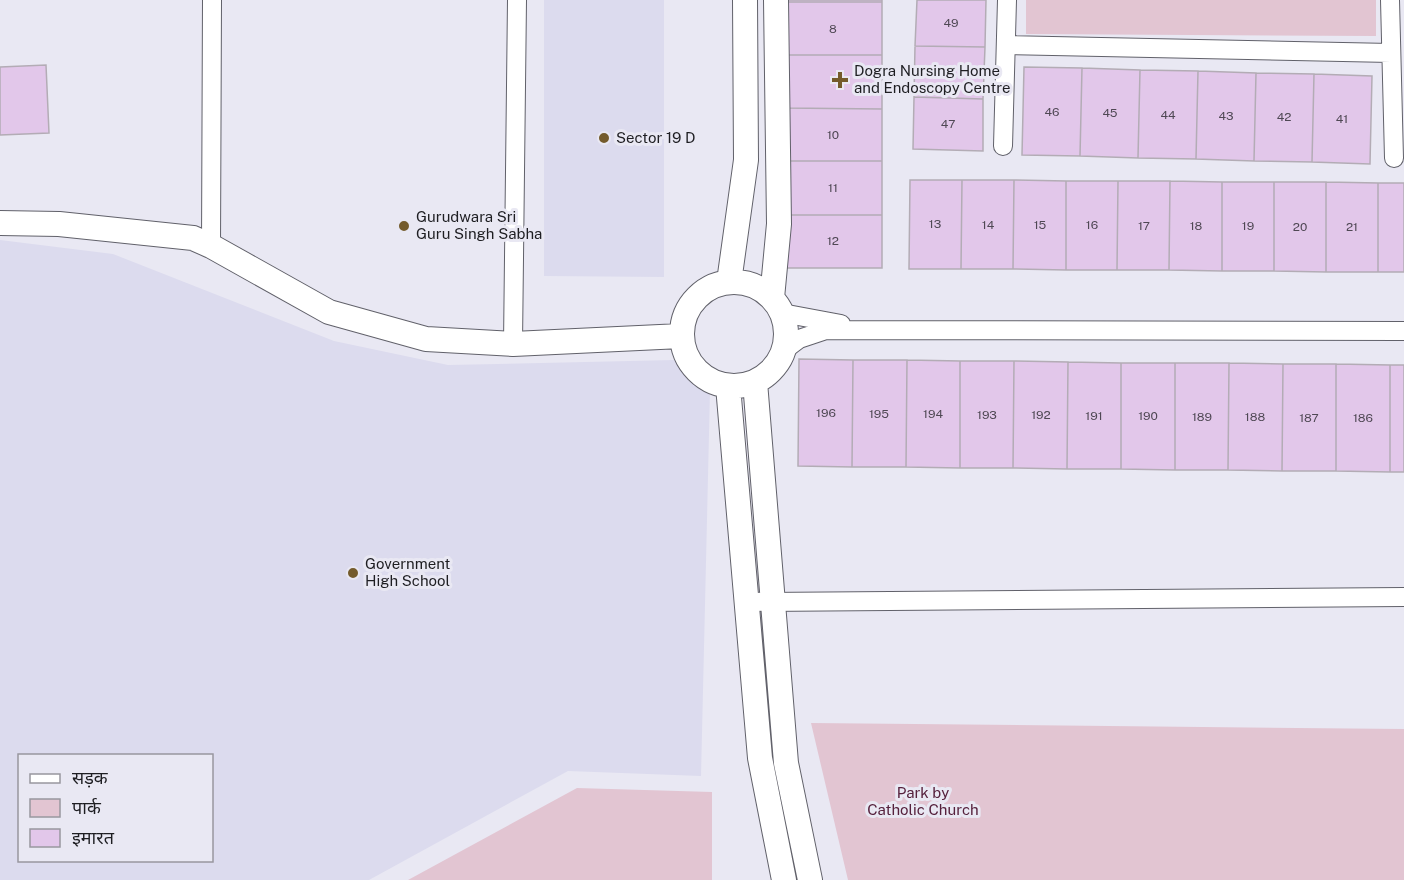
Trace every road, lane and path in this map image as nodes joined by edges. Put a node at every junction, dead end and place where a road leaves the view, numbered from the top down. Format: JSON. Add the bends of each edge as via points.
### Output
{"nodes":[{"id":1,"x":212,"y":0,"type":"edge"},
{"id":2,"x":517,"y":0,"type":"edge"},
{"id":3,"x":745,"y":0,"type":"edge"},
{"id":4,"x":776,"y":0,"type":"edge"},
{"id":5,"x":1008,"y":0,"type":"edge"},
{"id":6,"x":1390,"y":0,"type":"edge"},
{"id":7,"x":1006,"y":45,"type":"junction"},
{"id":8,"x":1391,"y":53,"type":"junction"},
{"id":9,"x":1003,"y":146,"type":"dead end"},
{"id":10,"x":776,"y":158,"type":"junction"},
{"id":11,"x":1394,"y":158,"type":"dead end"},
{"id":12,"x":746,"y":160,"type":"junction"},
{"id":13,"x":0,"y":223,"type":"edge"},
{"id":14,"x":211,"y":246,"type":"junction"},
{"id":15,"x":729,"y":282,"type":"junction"},
{"id":16,"x":777,"y":306,"type":"junction"},
{"id":17,"x":870,"y":330,"type":"junction"},
{"id":18,"x":1404,"y":331,"type":"edge"},
{"id":19,"x":681,"y":336,"type":"junction"},
{"id":20,"x":513,"y":344,"type":"junction"},
{"id":21,"x":783,"y":351,"type":"junction"},
{"id":22,"x":755,"y":382,"type":"junction"},
{"id":23,"x":728,"y":386,"type":"junction"},
{"id":24,"x":1404,"y":597,"type":"edge"},
{"id":25,"x":746,"y":602,"type":"junction"},
{"id":26,"x":773,"y":603,"type":"junction"},
{"id":27,"x":784,"y":880,"type":"edge"},
{"id":28,"x":810,"y":880,"type":"edge"}],
"edges":[{"from":1,"to":14,"type":"street"},
{"from":2,"to":20,"type":"street"},
{"from":3,"to":12,"type":"street"},
{"from":4,"to":10,"type":"street"},
{"from":5,"to":7,"type":"street"},
{"from":6,"to":8,"type":"street"},
{"from":7,"to":8,"type":"street"},
{"from":7,"to":9,"type":"street"},
{"from":8,"to":11,"type":"street"},
{"from":10,"to":12,"type":"street"},
{"from":10,"to":16,"type":"street"},
{"from":12,"to":15,"type":"street"},
{"from":13,"to":14,"type":"street","via":[[59,224],[193,238]]},
{"from":14,"to":20,"type":"street","via":[[329,312],[426,339]]},
{"from":15,"to":16,"type":"street","via":[[758,288]]},
{"from":15,"to":19,"type":"street","via":[[696,297],[685,315]]},
{"from":16,"to":17,"type":"street"},
{"from":16,"to":21,"type":"street","via":[[786,330]]},
{"from":17,"to":18,"type":"street"},
{"from":17,"to":21,"type":"street","via":[[826,330],[800,339]]},
{"from":19,"to":20,"type":"street"},
{"from":19,"to":23,"type":"street","via":[[685,354],[695,369],[710,381]]},
{"from":21,"to":22,"type":"street","via":[[772,370]]},
{"from":22,"to":23,"type":"street"},
{"from":22,"to":26,"type":"street"},
{"from":23,"to":25,"type":"street"},
{"from":24,"to":26,"type":"street"},
{"from":25,"to":26,"type":"street"},
{"from":25,"to":27,"type":"street","via":[[760,758]]},
{"from":26,"to":28,"type":"street","via":[[786,763]]}]}
